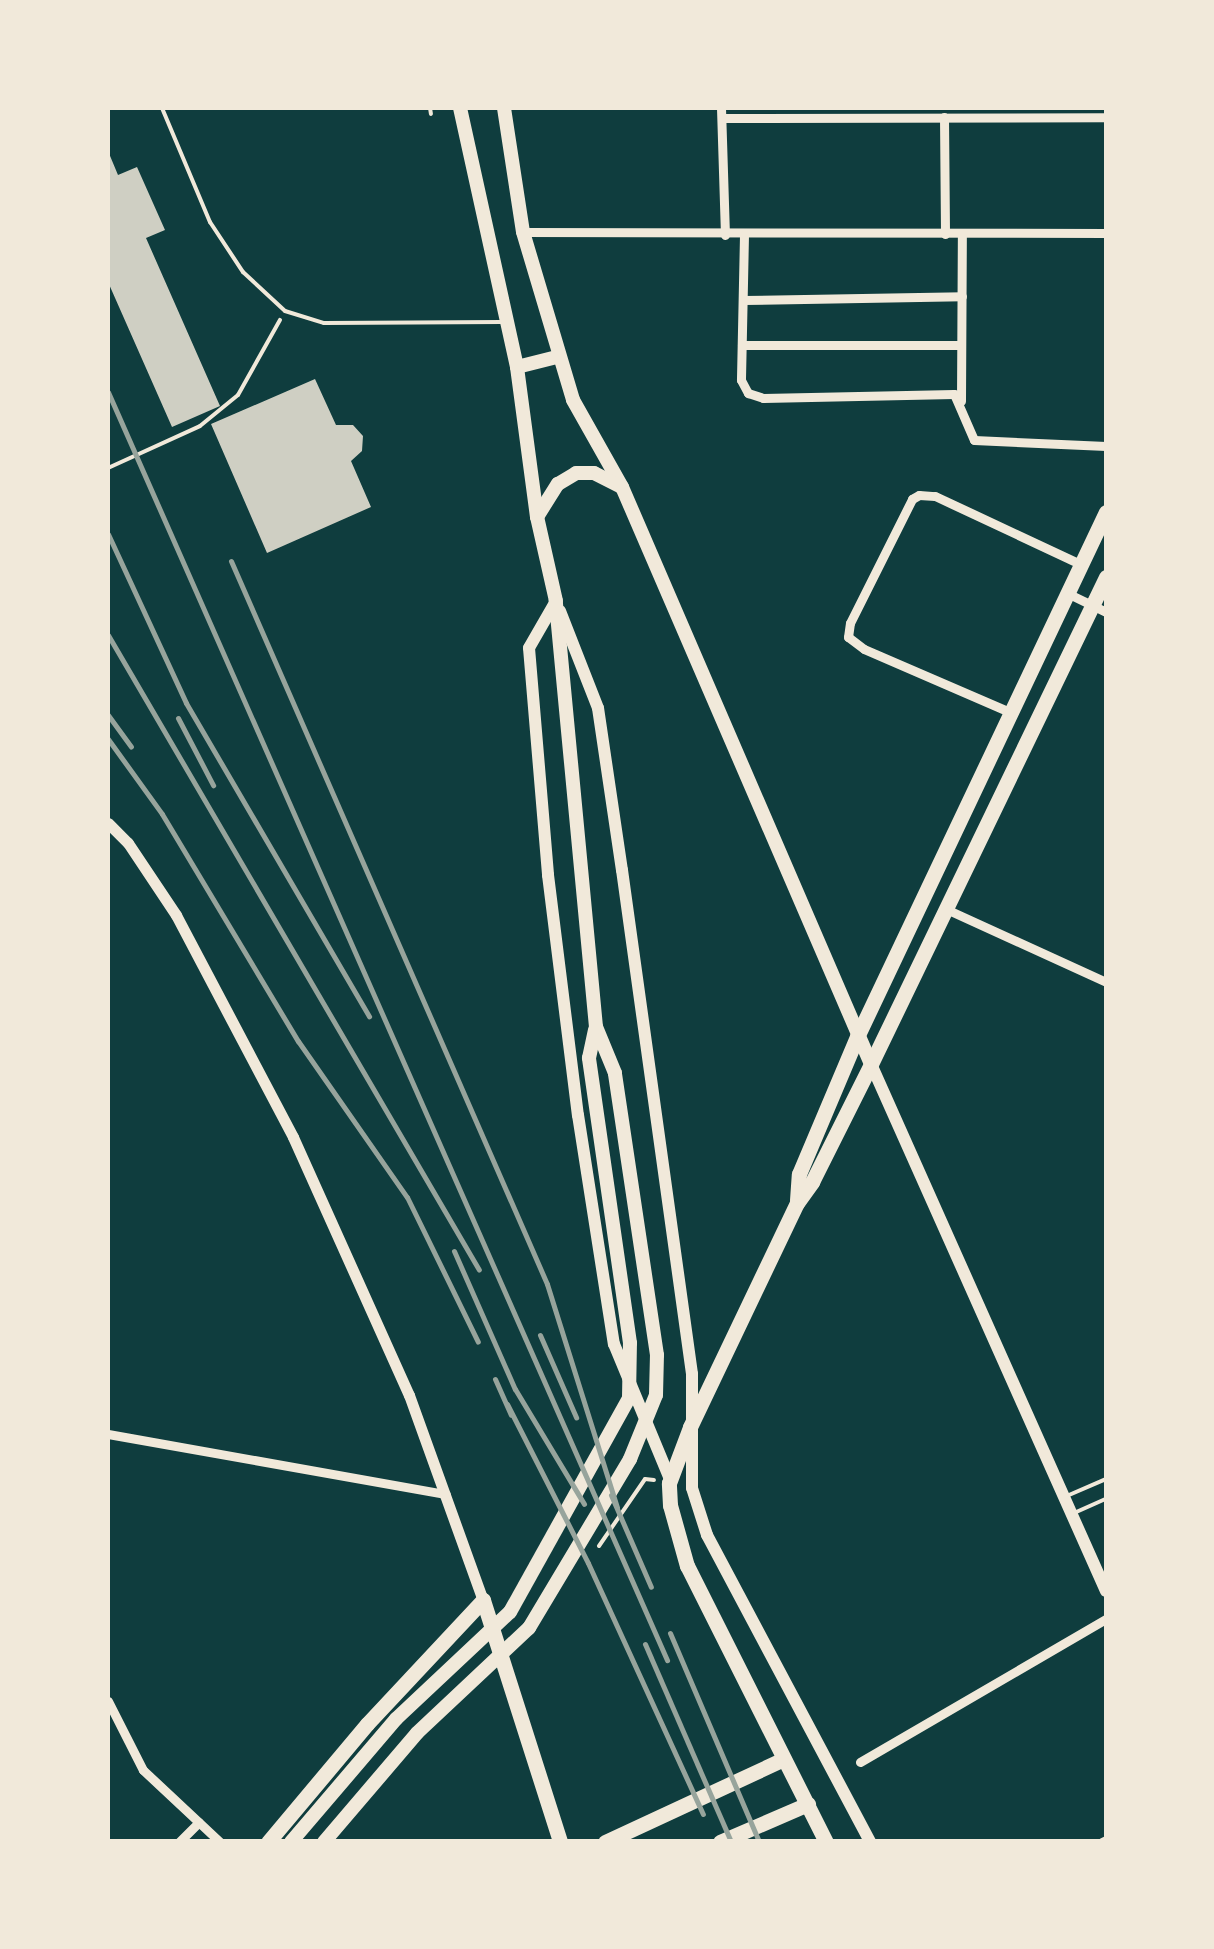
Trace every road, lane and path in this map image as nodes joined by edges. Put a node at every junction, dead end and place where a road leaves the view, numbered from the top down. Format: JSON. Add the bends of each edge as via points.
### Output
{"nodes":[{"id":1,"x":162,"y":108,"type":"edge"},
{"id":2,"x":460,"y":108,"type":"edge"},
{"id":3,"x":504,"y":108,"type":"edge"},
{"id":4,"x":943,"y":112,"type":"edge"},
{"id":5,"x":722,"y":113,"type":"edge"},
{"id":6,"x":1106,"y":117,"type":"edge"},
{"id":7,"x":523,"y":232,"type":"junction"},
{"id":8,"x":1106,"y":233,"type":"edge"},
{"id":9,"x":944,"y":234,"type":"junction"},
{"id":10,"x":962,"y":234,"type":"junction"},
{"id":11,"x":725,"y":235,"type":"junction"},
{"id":12,"x":744,"y":235,"type":"junction"},
{"id":13,"x":962,"y":296,"type":"junction"},
{"id":14,"x":742,"y":300,"type":"junction"},
{"id":15,"x":284,"y":311,"type":"junction"},
{"id":16,"x":507,"y":322,"type":"junction"},
{"id":17,"x":742,"y":345,"type":"junction"},
{"id":18,"x":962,"y":345,"type":"junction"},
{"id":19,"x":557,"y":356,"type":"junction"},
{"id":20,"x":517,"y":366,"type":"junction"},
{"id":21,"x":961,"y":402,"type":"junction"},
{"id":22,"x":1106,"y":446,"type":"edge"},
{"id":23,"x":108,"y":468,"type":"edge"},
{"id":24,"x":622,"y":487,"type":"junction"},
{"id":25,"x":1106,"y":512,"type":"edge"},
{"id":26,"x":537,"y":517,"type":"junction"},
{"id":27,"x":1080,"y":564,"type":"junction"},
{"id":28,"x":1106,"y":576,"type":"edge"},
{"id":29,"x":1068,"y":594,"type":"junction"},
{"id":30,"x":556,"y":602,"type":"junction"},
{"id":31,"x":1099,"y":609,"type":"edge"},
{"id":32,"x":1012,"y":712,"type":"junction"},
{"id":33,"x":108,"y":824,"type":"edge"},
{"id":34,"x":946,"y":909,"type":"junction"},
{"id":35,"x":1106,"y":982,"type":"edge"},
{"id":36,"x":596,"y":1028,"type":"junction"},
{"id":37,"x":857,"y":1038,"type":"junction"},
{"id":38,"x":871,"y":1064,"type":"junction"},
{"id":39,"x":797,"y":1203,"type":"junction"},
{"id":40,"x":690,"y":1427,"type":"junction"},
{"id":41,"x":108,"y":1434,"type":"edge"},
{"id":42,"x":1106,"y":1478,"type":"edge"},
{"id":43,"x":669,"y":1481,"type":"junction"},
{"id":44,"x":449,"y":1494,"type":"junction"},
{"id":45,"x":1064,"y":1497,"type":"junction"},
{"id":46,"x":1106,"y":1499,"type":"edge"},
{"id":47,"x":1072,"y":1514,"type":"junction"},
{"id":48,"x":1106,"y":1591,"type":"edge"},
{"id":49,"x":483,"y":1600,"type":"junction"},
{"id":50,"x":1106,"y":1619,"type":"edge"},
{"id":51,"x":108,"y":1701,"type":"edge"},
{"id":52,"x":784,"y":1759,"type":"junction"},
{"id":53,"x":860,"y":1762,"type":"dead end"},
{"id":54,"x":808,"y":1804,"type":"junction"},
{"id":55,"x":199,"y":1822,"type":"junction"},
{"id":56,"x":825,"y":1837,"type":"edge"},
{"id":57,"x":178,"y":1842,"type":"edge"},
{"id":58,"x":220,"y":1842,"type":"edge"},
{"id":59,"x":268,"y":1842,"type":"edge"},
{"id":60,"x":291,"y":1842,"type":"edge"},
{"id":61,"x":324,"y":1842,"type":"edge"},
{"id":62,"x":560,"y":1842,"type":"edge"},
{"id":63,"x":605,"y":1842,"type":"edge"},
{"id":64,"x":720,"y":1842,"type":"edge"},
{"id":65,"x":870,"y":1842,"type":"edge"}],
"edges":[{"from":1,"to":15,"type":"lane","via":[[210,222],[243,272]]},
{"from":2,"to":16,"type":"main road"},
{"from":3,"to":7,"type":"main road"},
{"from":4,"to":5,"type":"street"},
{"from":4,"to":6,"type":"street"},
{"from":4,"to":9,"type":"street"},
{"from":5,"to":11,"type":"street"},
{"from":7,"to":11,"type":"street"},
{"from":7,"to":19,"type":"main road"},
{"from":8,"to":10,"type":"street"},
{"from":9,"to":10,"type":"street"},
{"from":9,"to":12,"type":"street"},
{"from":10,"to":13,"type":"street"},
{"from":11,"to":12,"type":"street"},
{"from":12,"to":14,"type":"street"},
{"from":13,"to":14,"type":"street"},
{"from":13,"to":18,"type":"street"},
{"from":14,"to":17,"type":"street"},
{"from":15,"to":16,"type":"lane","via":[[324,323]]},
{"from":15,"to":23,"type":"path","via":[[238,396],[200,426]]},
{"from":16,"to":20,"type":"main road"},
{"from":17,"to":18,"type":"street"},
{"from":17,"to":21,"type":"street","via":[[741,380],[754,396],[948,393]]},
{"from":18,"to":21,"type":"street"},
{"from":19,"to":20,"type":"main road"},
{"from":19,"to":24,"type":"main road","via":[[572,400]]},
{"from":20,"to":26,"type":"main road"},
{"from":21,"to":22,"type":"street","via":[[970,437],[982,442]]},
{"from":24,"to":26,"type":"main road","via":[[594,473],[576,473],[558,484]]},
{"from":24,"to":37,"type":"main road"},
{"from":25,"to":27,"type":"highway"},
{"from":26,"to":30,"type":"main road"},
{"from":27,"to":29,"type":"highway"},
{"from":27,"to":32,"type":"street","via":[[936,496],[919,495],[850,623],[848,637],[864,650]]},
{"from":28,"to":31,"type":"highway"},
{"from":29,"to":31,"type":"street"},
{"from":29,"to":32,"type":"highway"},
{"from":30,"to":36,"type":"main road"},
{"from":30,"to":40,"type":"main road","via":[[598,708],[692,1374]]},
{"from":30,"to":43,"type":"main road","via":[[530,648],[548,875],[578,1115],[614,1344]]},
{"from":31,"to":34,"type":"highway"},
{"from":32,"to":37,"type":"highway"},
{"from":33,"to":44,"type":"street","via":[[128,844],[213,979],[292,1137]]},
{"from":34,"to":35,"type":"street"},
{"from":34,"to":38,"type":"highway"},
{"from":36,"to":60,"type":"main road","via":[[589,1058],[632,1368],[628,1398],[510,1612],[396,1719]]},
{"from":36,"to":61,"type":"main road","via":[[615,1073],[657,1355],[656,1395],[643,1434],[529,1628],[428,1722]]},
{"from":37,"to":38,"type":"main road"},
{"from":37,"to":39,"type":"highway","via":[[800,1174]]},
{"from":38,"to":39,"type":"highway"},
{"from":38,"to":45,"type":"main road"},
{"from":39,"to":40,"type":"highway"},
{"from":40,"to":43,"type":"highway"},
{"from":40,"to":65,"type":"main road","via":[[692,1488],[707,1535]]},
{"from":41,"to":44,"type":"street"},
{"from":42,"to":45,"type":"lane"},
{"from":43,"to":52,"type":"highway","via":[[687,1566]]},
{"from":44,"to":49,"type":"street"},
{"from":45,"to":47,"type":"main road"},
{"from":46,"to":47,"type":"lane"},
{"from":47,"to":48,"type":"main road"},
{"from":49,"to":59,"type":"highway"},
{"from":49,"to":62,"type":"highway"},
{"from":50,"to":53,"type":"street"},
{"from":51,"to":55,"type":"street","via":[[143,1770]]},
{"from":52,"to":54,"type":"highway"},
{"from":52,"to":63,"type":"highway"},
{"from":54,"to":56,"type":"highway"},
{"from":54,"to":64,"type":"highway"},
{"from":55,"to":57,"type":"street"},
{"from":55,"to":58,"type":"street"}]}
